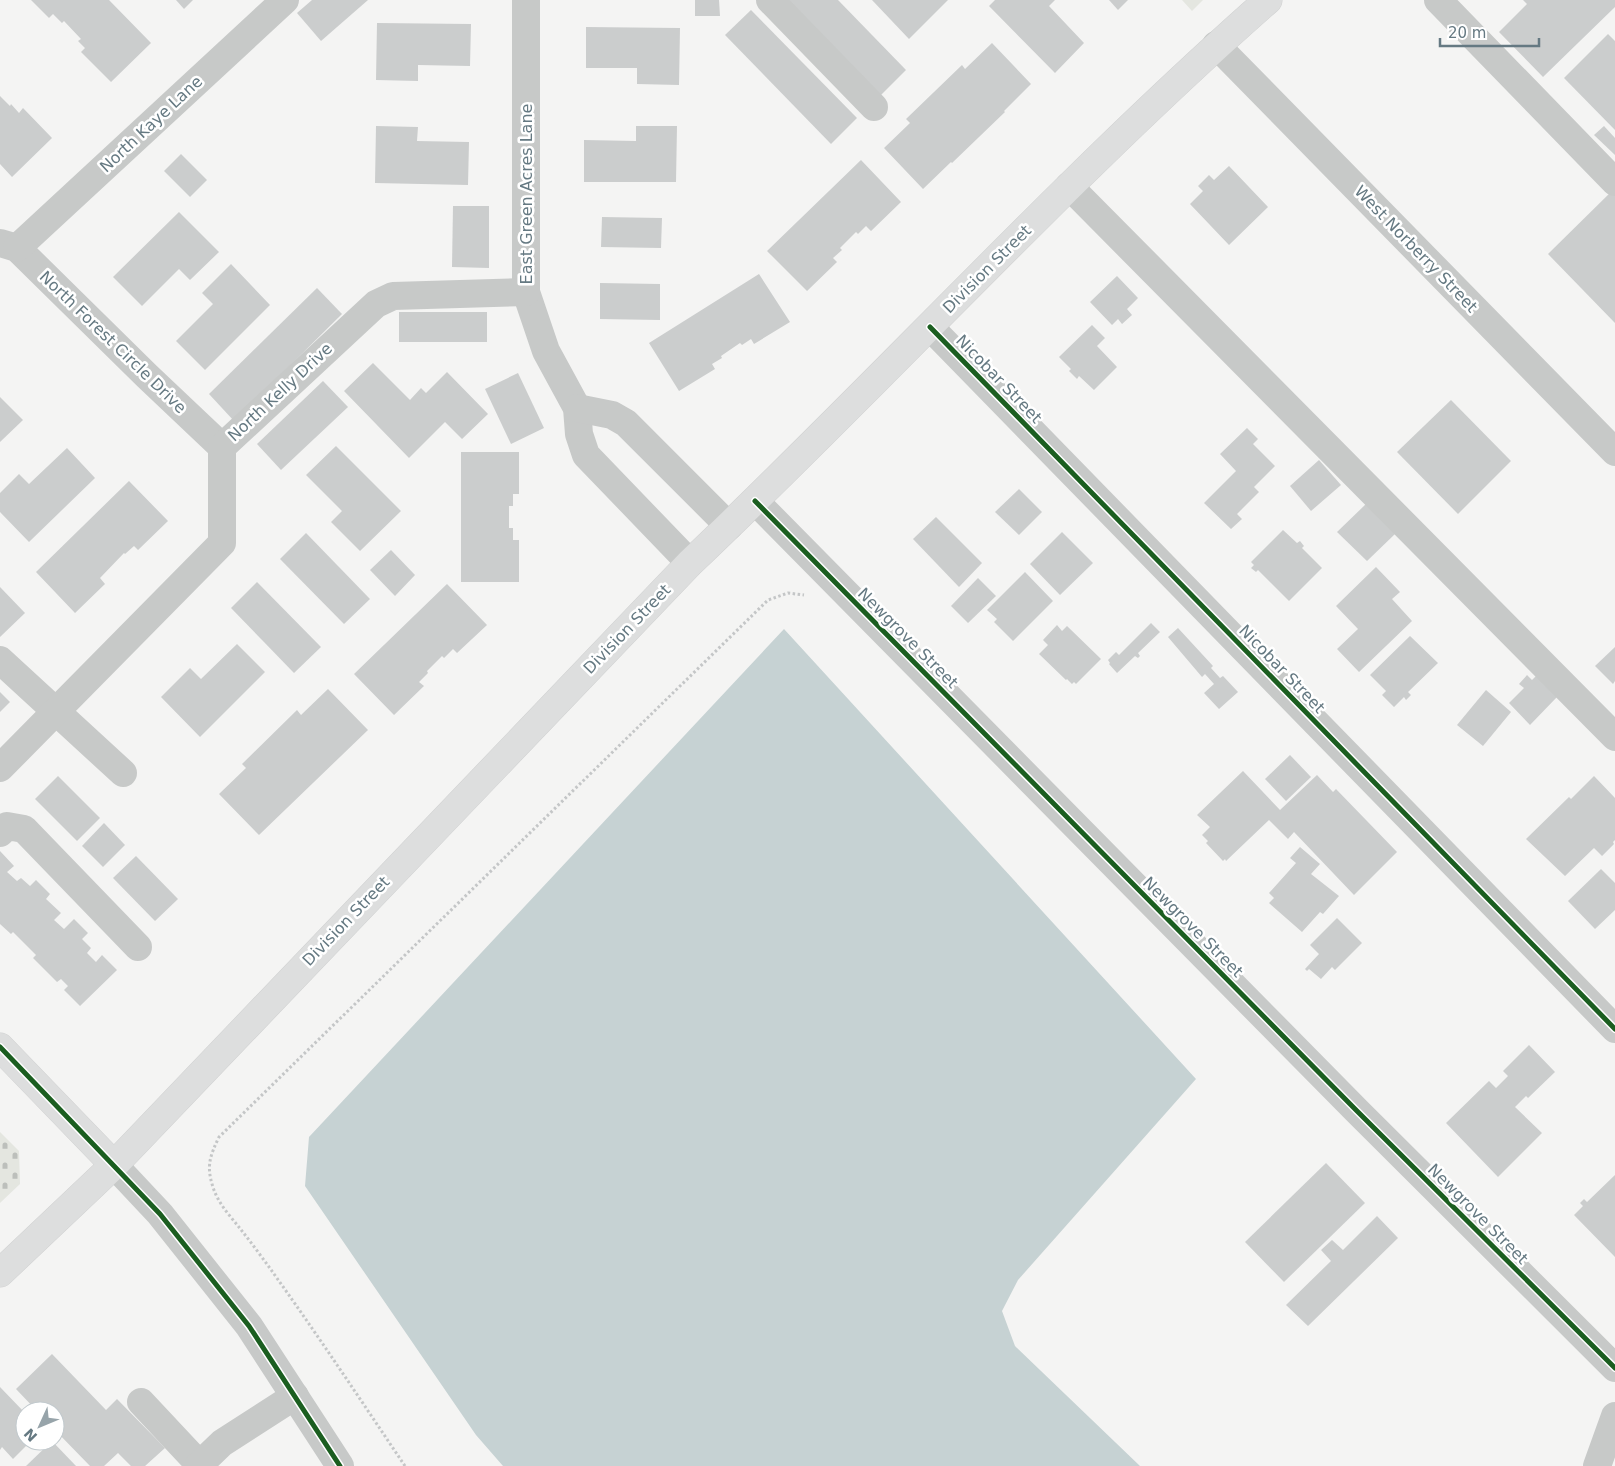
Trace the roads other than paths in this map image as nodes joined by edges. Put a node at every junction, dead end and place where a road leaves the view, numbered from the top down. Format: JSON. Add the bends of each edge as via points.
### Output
{"nodes":[{"id":1,"x":285,"y":0,"type":"edge"},
{"id":2,"x":526,"y":0,"type":"edge"},
{"id":3,"x":770,"y":0,"type":"edge"},
{"id":4,"x":1268,"y":0,"type":"edge"},
{"id":5,"x":1438,"y":0,"type":"edge"},
{"id":6,"x":1216,"y":45,"type":"junction"},
{"id":7,"x":874,"y":107,"type":"dead end"},
{"id":8,"x":1615,"y":182,"type":"edge"},
{"id":9,"x":1069,"y":186,"type":"junction"},
{"id":10,"x":9,"y":245,"type":"edge"},
{"id":11,"x":526,"y":292,"type":"junction"},
{"id":12,"x":930,"y":326,"type":"junction"},
{"id":13,"x":576,"y":408,"type":"junction"},
{"id":14,"x":222,"y":447,"type":"junction"},
{"id":15,"x":1615,"y":452,"type":"edge"},
{"id":16,"x":755,"y":501,"type":"junction"},
{"id":17,"x":729,"y":526,"type":"junction"},
{"id":18,"x":690,"y":563,"type":"junction"},
{"id":19,"x":0,"y":660,"type":"edge"},
{"id":20,"x":56,"y":711,"type":"junction"},
{"id":21,"x":1615,"y":737,"type":"edge"},
{"id":22,"x":0,"y":768,"type":"edge"},
{"id":23,"x":123,"y":773,"type":"dead end"},
{"id":24,"x":0,"y":833,"type":"edge"},
{"id":25,"x":138,"y":947,"type":"dead end"},
{"id":26,"x":1615,"y":1029,"type":"edge"},
{"id":27,"x":0,"y":1046,"type":"edge"},
{"id":28,"x":114,"y":1165,"type":"junction"},
{"id":29,"x":0,"y":1273,"type":"edge"},
{"id":30,"x":1615,"y":1368,"type":"edge"},
{"id":31,"x":295,"y":1396,"type":"junction"},
{"id":32,"x":141,"y":1402,"type":"dead end"},
{"id":33,"x":1615,"y":1416,"type":"edge"},
{"id":34,"x":199,"y":1465,"type":"edge"},
{"id":35,"x":340,"y":1466,"type":"edge"},
{"id":36,"x":1597,"y":1466,"type":"edge"}],
"edges":[{"from":1,"to":10,"type":"street","name":"North Kaye Lane"},
{"from":2,"to":11,"type":"street","name":"East Green Acres Lane"},
{"from":3,"to":7,"type":"street"},
{"from":4,"to":6,"type":"main road","name":"Division Street"},
{"from":5,"to":8,"type":"street"},
{"from":6,"to":9,"type":"main road","name":"Division Street"},
{"from":6,"to":15,"type":"street","name":"West Norberry Street"},
{"from":9,"to":12,"type":"main road","name":"Division Street"},
{"from":9,"to":21,"type":"street"},
{"from":10,"to":14,"type":"street","name":"North Forest Circle Drive"},
{"from":11,"to":13,"type":"street","name":"East Green Acres Lane","via":[[546,351]]},
{"from":11,"to":14,"type":"street","name":"North Kelly Drive","via":[[394,296],[376,304]]},
{"from":12,"to":16,"type":"main road","name":"Division Street"},
{"from":12,"to":26,"type":"street","name":"Nicobar Street"},
{"from":13,"to":17,"type":"street","via":[[612,415],[626,423]]},
{"from":13,"to":18,"type":"street","name":"East Green Acres Lane","via":[[586,455]]},
{"from":14,"to":20,"type":"street","name":"North Kelly Drive","via":[[222,543]]},
{"from":16,"to":17,"type":"main road","name":"Division Street"},
{"from":16,"to":30,"type":"street","name":"Newgrove Street"},
{"from":17,"to":18,"type":"main road","name":"Division Street"},
{"from":18,"to":28,"type":"main road","name":"Division Street"},
{"from":19,"to":20,"type":"street"},
{"from":20,"to":22,"type":"street","name":"North Kelly Drive"},
{"from":20,"to":23,"type":"street"},
{"from":24,"to":25,"type":"street","via":[[7,826],[24,829]]},
{"from":27,"to":28,"type":"main road"},
{"from":28,"to":29,"type":"main road","name":"Division Street"},
{"from":28,"to":31,"type":"street","via":[[175,1232],[249,1326]]},
{"from":31,"to":34,"type":"street","via":[[222,1443]]},
{"from":31,"to":35,"type":"street"},
{"from":32,"to":34,"type":"street"},
{"from":33,"to":36,"type":"street"}]}
